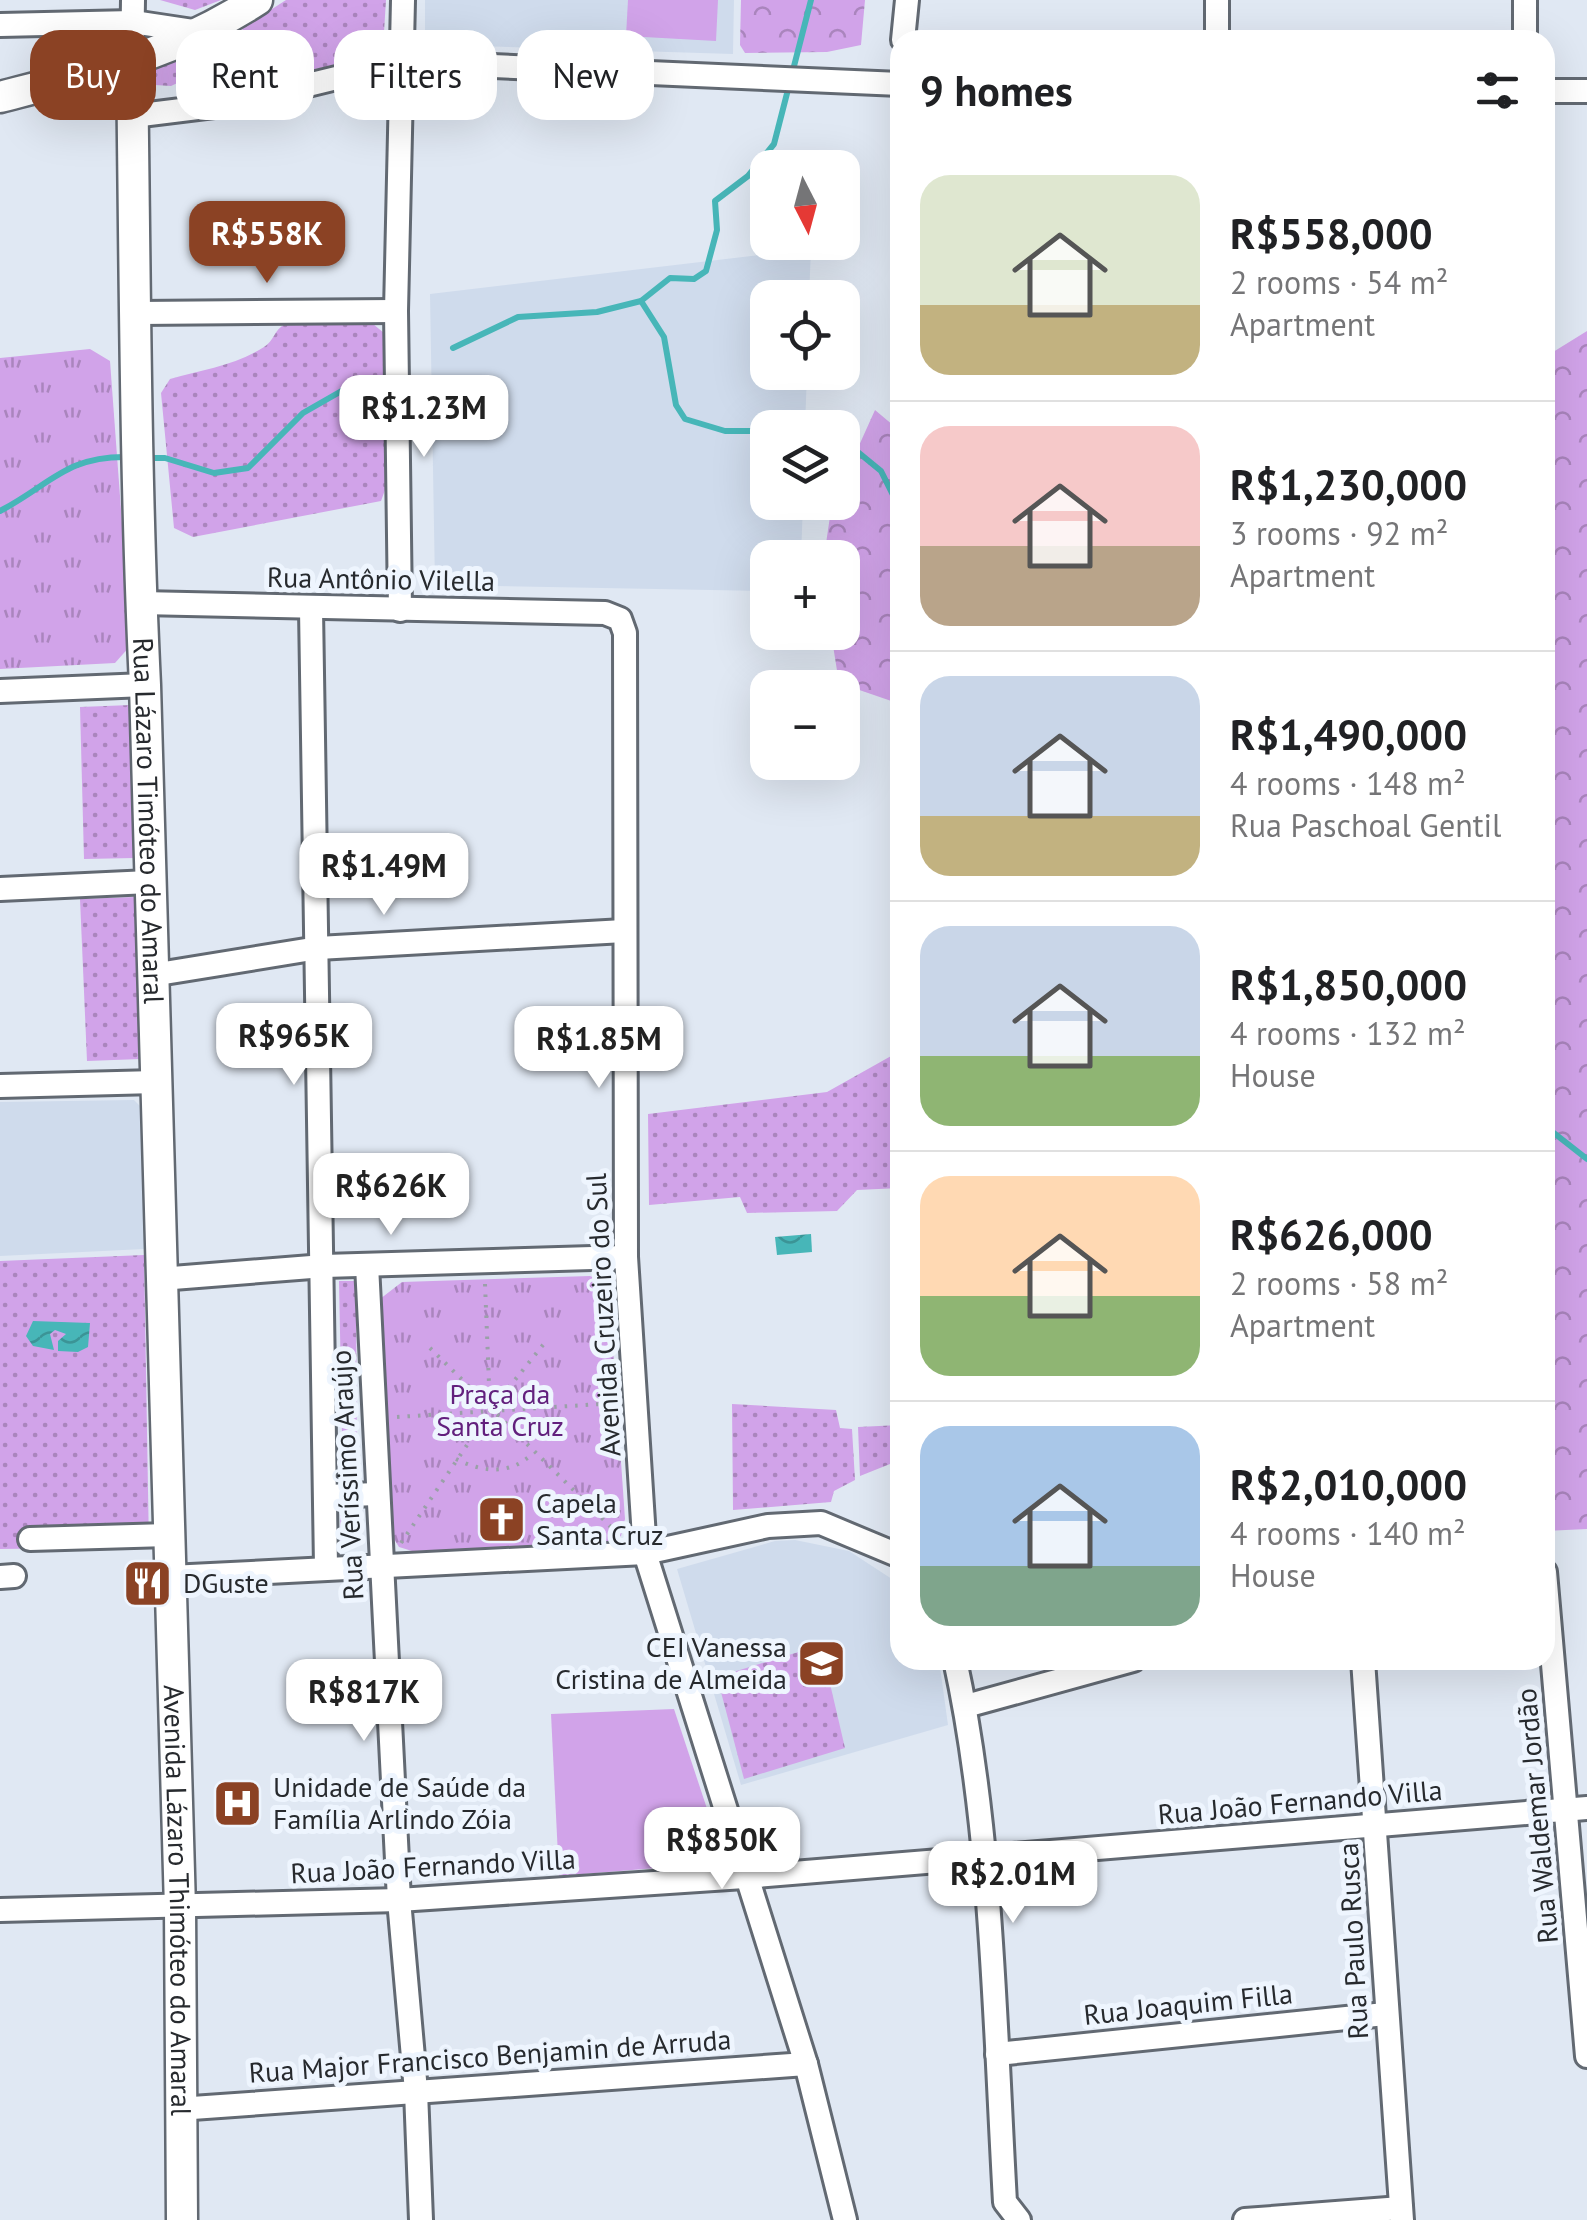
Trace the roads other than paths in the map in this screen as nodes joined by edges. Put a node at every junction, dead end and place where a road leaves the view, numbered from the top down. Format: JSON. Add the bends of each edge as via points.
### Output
{"nodes":[{"id":1,"x":257,"y":0,"type":"edge"},
{"id":2,"x":403,"y":0,"type":"edge"},
{"id":3,"x":906,"y":0,"type":"edge"},
{"id":4,"x":1218,"y":0,"type":"edge"},
{"id":5,"x":1525,"y":0,"type":"edge"},
{"id":6,"x":133,"y":11,"type":"edge"},
{"id":7,"x":0,"y":25,"type":"edge"},
{"id":8,"x":193,"y":30,"type":"edge"},
{"id":9,"x":212,"y":30,"type":"edge"},
{"id":10,"x":403,"y":30,"type":"edge"},
{"id":11,"x":903,"y":30,"type":"edge"},
{"id":12,"x":1217,"y":30,"type":"edge"},
{"id":13,"x":1525,"y":30,"type":"edge"},
{"id":14,"x":497,"y":67,"type":"edge"},
{"id":15,"x":890,"y":79,"type":"edge"},
{"id":16,"x":30,"y":89,"type":"edge"},
{"id":17,"x":1555,"y":91,"type":"edge"},
{"id":18,"x":1587,"y":91,"type":"edge"},
{"id":19,"x":0,"y":97,"type":"edge"},
{"id":20,"x":133,"y":120,"type":"edge"},
{"id":21,"x":401,"y":120,"type":"edge"},
{"id":22,"x":396,"y":311,"type":"junction"},
{"id":23,"x":138,"y":313,"type":"junction"},
{"id":24,"x":141,"y":603,"type":"junction"},
{"id":25,"x":311,"y":609,"type":"junction"},
{"id":26,"x":400,"y":610,"type":"junction"},
{"id":27,"x":620,"y":619,"type":"joint"},
{"id":28,"x":145,"y":686,"type":"junction"},
{"id":29,"x":0,"y":691,"type":"edge"},
{"id":30,"x":149,"y":882,"type":"junction"},
{"id":31,"x":0,"y":889,"type":"edge"},
{"id":32,"x":624,"y":931,"type":"junction"},
{"id":33,"x":318,"y":948,"type":"junction"},
{"id":34,"x":152,"y":974,"type":"junction"},
{"id":35,"x":156,"y":1082,"type":"junction"},
{"id":36,"x":0,"y":1086,"type":"edge"},
{"id":37,"x":626,"y":1258,"type":"junction"},
{"id":38,"x":366,"y":1265,"type":"junction"},
{"id":39,"x":324,"y":1266,"type":"junction"},
{"id":40,"x":160,"y":1278,"type":"junction"},
{"id":41,"x":376,"y":1494,"type":"junction"},
{"id":42,"x":327,"y":1496,"type":"junction"},
{"id":43,"x":168,"y":1535,"type":"junction"},
{"id":44,"x":30,"y":1538,"type":"dead end"},
{"id":45,"x":646,"y":1552,"type":"junction"},
{"id":46,"x":890,"y":1552,"type":"edge"},
{"id":47,"x":381,"y":1564,"type":"junction"},
{"id":48,"x":326,"y":1567,"type":"junction"},
{"id":49,"x":170,"y":1578,"type":"junction"},
{"id":50,"x":1555,"y":1646,"type":"edge"},
{"id":51,"x":957,"y":1670,"type":"edge"},
{"id":52,"x":1097,"y":1670,"type":"edge"},
{"id":53,"x":1364,"y":1670,"type":"edge"},
{"id":54,"x":966,"y":1706,"type":"junction"},
{"id":55,"x":1577,"y":1809,"type":"edge"},
{"id":56,"x":1378,"y":1826,"type":"junction"},
{"id":57,"x":981,"y":1857,"type":"junction"},
{"id":58,"x":744,"y":1877,"type":"junction"},
{"id":59,"x":399,"y":1900,"type":"junction"},
{"id":60,"x":180,"y":1908,"type":"junction"},
{"id":61,"x":3,"y":1915,"type":"edge"},
{"id":62,"x":1386,"y":2014,"type":"junction"},
{"id":63,"x":997,"y":2054,"type":"junction"},
{"id":64,"x":1587,"y":2056,"type":"edge"},
{"id":65,"x":806,"y":2064,"type":"junction"},
{"id":66,"x":416,"y":2091,"type":"junction"},
{"id":67,"x":178,"y":2109,"type":"junction"},
{"id":68,"x":1012,"y":2211,"type":"edge"},
{"id":69,"x":1402,"y":2214,"type":"edge"},
{"id":70,"x":182,"y":2220,"type":"edge"},
{"id":71,"x":421,"y":2220,"type":"edge"},
{"id":72,"x":845,"y":2220,"type":"edge"},
{"id":73,"x":1245,"y":2220,"type":"edge"}],
"edges":[{"from":1,"to":9,"type":"main road"},
{"from":2,"to":10,"type":"street"},
{"from":3,"to":11,"type":"street"},
{"from":4,"to":12,"type":"street"},
{"from":5,"to":13,"type":"street"},
{"from":6,"to":7,"type":"street"},
{"from":6,"to":8,"type":"street"},
{"from":14,"to":15,"type":"street","via":[[746,80]]},
{"from":16,"to":19,"type":"main road"},
{"from":17,"to":18,"type":"street"},
{"from":20,"to":23,"type":"main road","name":"Rua Lázaro Timóteo do Amaral"},
{"from":21,"to":22,"type":"street"},
{"from":22,"to":23,"type":"street"},
{"from":22,"to":26,"type":"street"},
{"from":23,"to":24,"type":"main road","name":"Rua Lázaro Timóteo do Amaral","via":[[134,432]]},
{"from":24,"to":25,"type":"street","name":"Rua Antônio Vilella"},
{"from":24,"to":28,"type":"main road","name":"Rua Lázaro Timóteo do Amaral"},
{"from":25,"to":26,"type":"street","name":"Rua Antônio Vilella"},
{"from":25,"to":33,"type":"street"},
{"from":26,"to":27,"type":"street","name":"Rua Antônio Vilella","via":[[605,613]]},
{"from":27,"to":32,"type":"street","name":"Avenida Cruzeiro do Sul"},
{"from":28,"to":29,"type":"street"},
{"from":28,"to":30,"type":"main road","name":"Rua Lázaro Timóteo do Amaral"},
{"from":30,"to":31,"type":"street"},
{"from":30,"to":34,"type":"main road","name":"Rua Lázaro Timóteo do Amaral"},
{"from":32,"to":33,"type":"street"},
{"from":32,"to":37,"type":"street","name":"Avenida Cruzeiro do Sul"},
{"from":33,"to":34,"type":"street"},
{"from":33,"to":39,"type":"street"},
{"from":34,"to":35,"type":"main road","name":"Rua Lázaro Timóteo do Amaral"},
{"from":35,"to":36,"type":"street"},
{"from":35,"to":40,"type":"main road","name":"Rua Lázaro Timóteo do Amaral"},
{"from":37,"to":38,"type":"street"},
{"from":37,"to":45,"type":"street","name":"Avenida Cruzeiro do Sul"},
{"from":38,"to":39,"type":"street"},
{"from":38,"to":41,"type":"street","name":"Rua Veríssimo Araújo"},
{"from":39,"to":40,"type":"street"},
{"from":39,"to":42,"type":"street"},
{"from":40,"to":43,"type":"main road","name":"Rua Lázaro Timóteo do Amaral"},
{"from":41,"to":42,"type":"street"},
{"from":41,"to":47,"type":"street","name":"Rua Veríssimo Araújo"},
{"from":42,"to":48,"type":"street"},
{"from":43,"to":44,"type":"street"},
{"from":43,"to":49,"type":"main road","name":"Rua Lázaro Timóteo do Amaral"},
{"from":45,"to":46,"type":"street","via":[[768,1526],[821,1524]]},
{"from":45,"to":47,"type":"street"},
{"from":45,"to":58,"type":"street","name":"Avenida Cruzeiro do Sul"},
{"from":47,"to":48,"type":"street"},
{"from":47,"to":59,"type":"street","name":"Rua Veríssimo Araújo"},
{"from":48,"to":49,"type":"street"},
{"from":49,"to":60,"type":"main road","name":"Avenida Lázaro Thimóteo do Amaral"},
{"from":50,"to":55,"type":"street","name":"Rua Waldemar Jordão"},
{"from":51,"to":54,"type":"street"},
{"from":52,"to":54,"type":"street"},
{"from":53,"to":56,"type":"street","name":"Rua Paulo Rusca"},
{"from":54,"to":57,"type":"street"},
{"from":55,"to":56,"type":"street","name":"Rua João Fernando Villa"},
{"from":55,"to":64,"type":"street","name":"Rua Waldemar Jordão"},
{"from":56,"to":57,"type":"street","name":"Rua João Fernando Villa"},
{"from":56,"to":62,"type":"street","name":"Rua Paulo Rusca"},
{"from":57,"to":58,"type":"street","name":"Rua João Fernando Villa"},
{"from":57,"to":63,"type":"street"},
{"from":58,"to":59,"type":"street","name":"Rua João Fernando Villa"},
{"from":58,"to":65,"type":"street","name":"Avenida Cruzeiro do Sul"},
{"from":59,"to":60,"type":"street","name":"Rua João Fernando Villa"},
{"from":59,"to":66,"type":"street","name":"Rua Veríssimo Araújo"},
{"from":60,"to":61,"type":"street","name":"Rua João Fernando Villa"},
{"from":60,"to":67,"type":"main road","name":"Avenida Lázaro Thimóteo do Amaral"},
{"from":62,"to":63,"type":"street","name":"Rua Joaquim Filla"},
{"from":62,"to":69,"type":"street","name":"Rua Paulo Rusca"},
{"from":63,"to":68,"type":"street"},
{"from":65,"to":66,"type":"street","name":"Rua Major Francisco Benjamin de Arruda"},
{"from":65,"to":72,"type":"street","name":"Avenida Cruzeiro do Sul"},
{"from":66,"to":67,"type":"street","name":"Rua Major Francisco Benjamin de Arruda"},
{"from":66,"to":71,"type":"street","name":"Rua Veríssimo Araújo"},
{"from":67,"to":70,"type":"main road","name":"Avenida Lázaro Thimóteo do Amaral"},
{"from":69,"to":73,"type":"street"}]}
